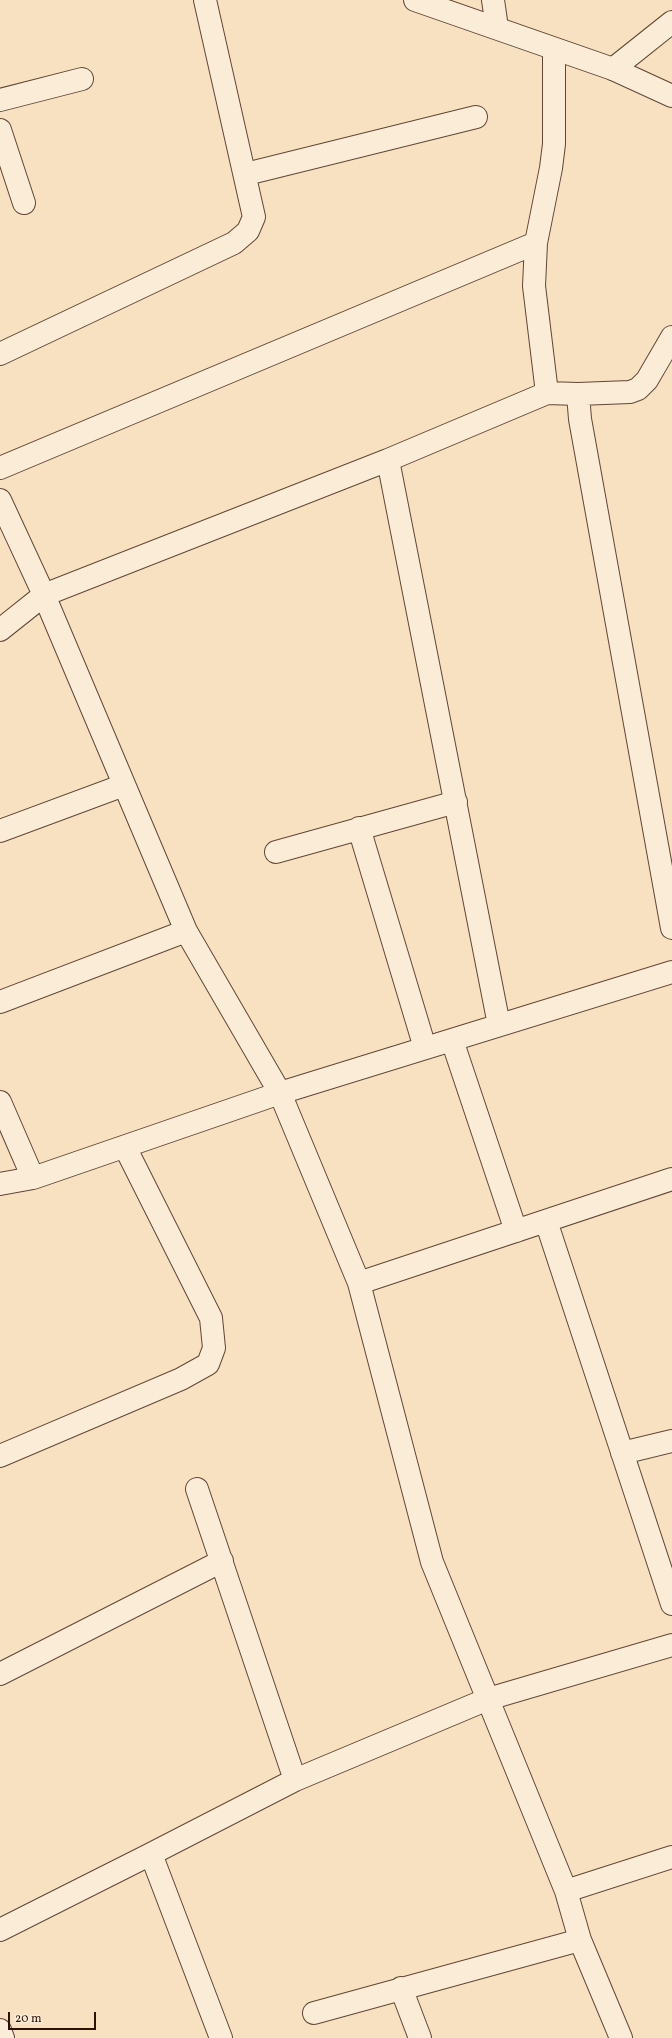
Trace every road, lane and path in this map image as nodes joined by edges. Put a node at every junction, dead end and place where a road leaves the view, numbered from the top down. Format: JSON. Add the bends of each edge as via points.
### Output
{"nodes":[{"id":1,"x":205,"y":0,"type":"edge"},
{"id":2,"x":415,"y":0,"type":"edge"},
{"id":3,"x":492,"y":0,"type":"edge"},
{"id":4,"x":672,"y":22,"type":"edge"},
{"id":5,"x":497,"y":28,"type":"junction"},
{"id":6,"x":554,"y":49,"type":"junction"},
{"id":7,"x":613,"y":69,"type":"junction"},
{"id":8,"x":82,"y":79,"type":"dead end"},
{"id":9,"x":672,"y":96,"type":"edge"},
{"id":10,"x":0,"y":100,"type":"edge"},
{"id":11,"x":476,"y":117,"type":"dead end"},
{"id":12,"x":0,"y":130,"type":"edge"},
{"id":13,"x":246,"y":174,"type":"junction"},
{"id":14,"x":24,"y":203,"type":"dead end"},
{"id":15,"x":536,"y":243,"type":"junction"},
{"id":16,"x":672,"y":337,"type":"edge"},
{"id":17,"x":0,"y":354,"type":"edge"},
{"id":18,"x":547,"y":393,"type":"junction"},
{"id":19,"x":578,"y":394,"type":"junction"},
{"id":20,"x":388,"y":460,"type":"junction"},
{"id":21,"x":0,"y":468,"type":"edge"},
{"id":22,"x":0,"y":500,"type":"edge"},
{"id":23,"x":44,"y":594,"type":"junction"},
{"id":24,"x":0,"y":630,"type":"edge"},
{"id":25,"x":124,"y":785,"type":"junction"},
{"id":26,"x":456,"y":802,"type":"junction"},
{"id":27,"x":359,"y":828,"type":"junction"},
{"id":28,"x":0,"y":831,"type":"edge"},
{"id":29,"x":276,"y":852,"type":"dead end"},
{"id":30,"x":672,"y":928,"type":"edge"},
{"id":31,"x":186,"y":931,"type":"junction"},
{"id":32,"x":672,"y":972,"type":"edge"},
{"id":33,"x":0,"y":1002,"type":"edge"},
{"id":34,"x":499,"y":1025,"type":"junction"},
{"id":35,"x":452,"y":1040,"type":"junction"},
{"id":36,"x":425,"y":1048,"type":"junction"},
{"id":37,"x":280,"y":1093,"type":"junction"},
{"id":38,"x":0,"y":1102,"type":"edge"},
{"id":39,"x":125,"y":1147,"type":"junction"},
{"id":40,"x":33,"y":1178,"type":"junction"},
{"id":41,"x":672,"y":1179,"type":"edge"},
{"id":42,"x":0,"y":1184,"type":"edge"},
{"id":43,"x":546,"y":1221,"type":"junction"},
{"id":44,"x":516,"y":1231,"type":"junction"},
{"id":45,"x":359,"y":1283,"type":"junction"},
{"id":46,"x":672,"y":1441,"type":"edge"},
{"id":47,"x":622,"y":1453,"type":"junction"},
{"id":48,"x":0,"y":1456,"type":"edge"},
{"id":49,"x":197,"y":1489,"type":"dead end"},
{"id":50,"x":222,"y":1561,"type":"junction"},
{"id":51,"x":672,"y":1604,"type":"edge"},
{"id":52,"x":672,"y":1645,"type":"edge"},
{"id":53,"x":0,"y":1674,"type":"edge"},
{"id":54,"x":488,"y":1699,"type":"junction"},
{"id":55,"x":295,"y":1780,"type":"junction"},
{"id":56,"x":151,"y":1854,"type":"junction"},
{"id":57,"x":672,"y":1857,"type":"edge"},
{"id":58,"x":566,"y":1891,"type":"junction"},
{"id":59,"x":0,"y":1930,"type":"edge"},
{"id":60,"x":580,"y":1940,"type":"junction"},
{"id":61,"x":401,"y":1988,"type":"junction"},
{"id":62,"x":314,"y":2013,"type":"dead end"},
{"id":63,"x":0,"y":2030,"type":"edge"},
{"id":64,"x":3,"y":2038,"type":"edge"},
{"id":65,"x":221,"y":2038,"type":"edge"},
{"id":66,"x":420,"y":2038,"type":"edge"},
{"id":67,"x":621,"y":2038,"type":"edge"}],
"edges":[{"from":1,"to":13,"type":"street"},
{"from":2,"to":5,"type":"street"},
{"from":3,"to":5,"type":"street"},
{"from":4,"to":7,"type":"street"},
{"from":5,"to":6,"type":"street"},
{"from":6,"to":7,"type":"street"},
{"from":6,"to":15,"type":"street","via":[[554,144]]},
{"from":7,"to":9,"type":"street"},
{"from":8,"to":10,"type":"street"},
{"from":11,"to":13,"type":"street"},
{"from":12,"to":14,"type":"street"},
{"from":13,"to":17,"type":"street","via":[[254,217],[248,231],[234,243]]},
{"from":15,"to":18,"type":"street","via":[[534,286]]},
{"from":15,"to":21,"type":"street"},
{"from":16,"to":19,"type":"street","via":[[647,380],[638,389],[630,392]]},
{"from":18,"to":19,"type":"street"},
{"from":18,"to":20,"type":"street"},
{"from":19,"to":30,"type":"street","via":[[580,419]]},
{"from":20,"to":23,"type":"street"},
{"from":20,"to":26,"type":"street"},
{"from":22,"to":23,"type":"street"},
{"from":23,"to":24,"type":"street"},
{"from":23,"to":25,"type":"street"},
{"from":25,"to":28,"type":"street"},
{"from":25,"to":31,"type":"street"},
{"from":26,"to":27,"type":"street"},
{"from":26,"to":34,"type":"street"},
{"from":27,"to":29,"type":"street"},
{"from":27,"to":36,"type":"street"},
{"from":31,"to":33,"type":"street"},
{"from":31,"to":37,"type":"street"},
{"from":32,"to":34,"type":"street"},
{"from":34,"to":35,"type":"street"},
{"from":35,"to":36,"type":"street"},
{"from":35,"to":44,"type":"street"},
{"from":36,"to":37,"type":"street"},
{"from":37,"to":39,"type":"street"},
{"from":37,"to":45,"type":"street"},
{"from":38,"to":40,"type":"street"},
{"from":39,"to":40,"type":"street"},
{"from":39,"to":48,"type":"street","via":[[211,1318],[214,1348],[208,1364],[181,1379]]},
{"from":40,"to":42,"type":"street"},
{"from":41,"to":43,"type":"street"},
{"from":43,"to":44,"type":"street"},
{"from":43,"to":47,"type":"street"},
{"from":44,"to":45,"type":"street"},
{"from":45,"to":54,"type":"street","via":[[432,1562]]},
{"from":46,"to":47,"type":"street"},
{"from":47,"to":51,"type":"street"},
{"from":49,"to":50,"type":"street"},
{"from":50,"to":53,"type":"street"},
{"from":50,"to":55,"type":"street"},
{"from":52,"to":54,"type":"street"},
{"from":54,"to":55,"type":"street"},
{"from":54,"to":58,"type":"street"},
{"from":55,"to":56,"type":"street"},
{"from":56,"to":59,"type":"street"},
{"from":56,"to":65,"type":"street"},
{"from":57,"to":58,"type":"street"},
{"from":58,"to":60,"type":"street"},
{"from":60,"to":61,"type":"street"},
{"from":60,"to":67,"type":"street"},
{"from":61,"to":62,"type":"street"},
{"from":61,"to":66,"type":"street"},
{"from":63,"to":64,"type":"street"}]}
